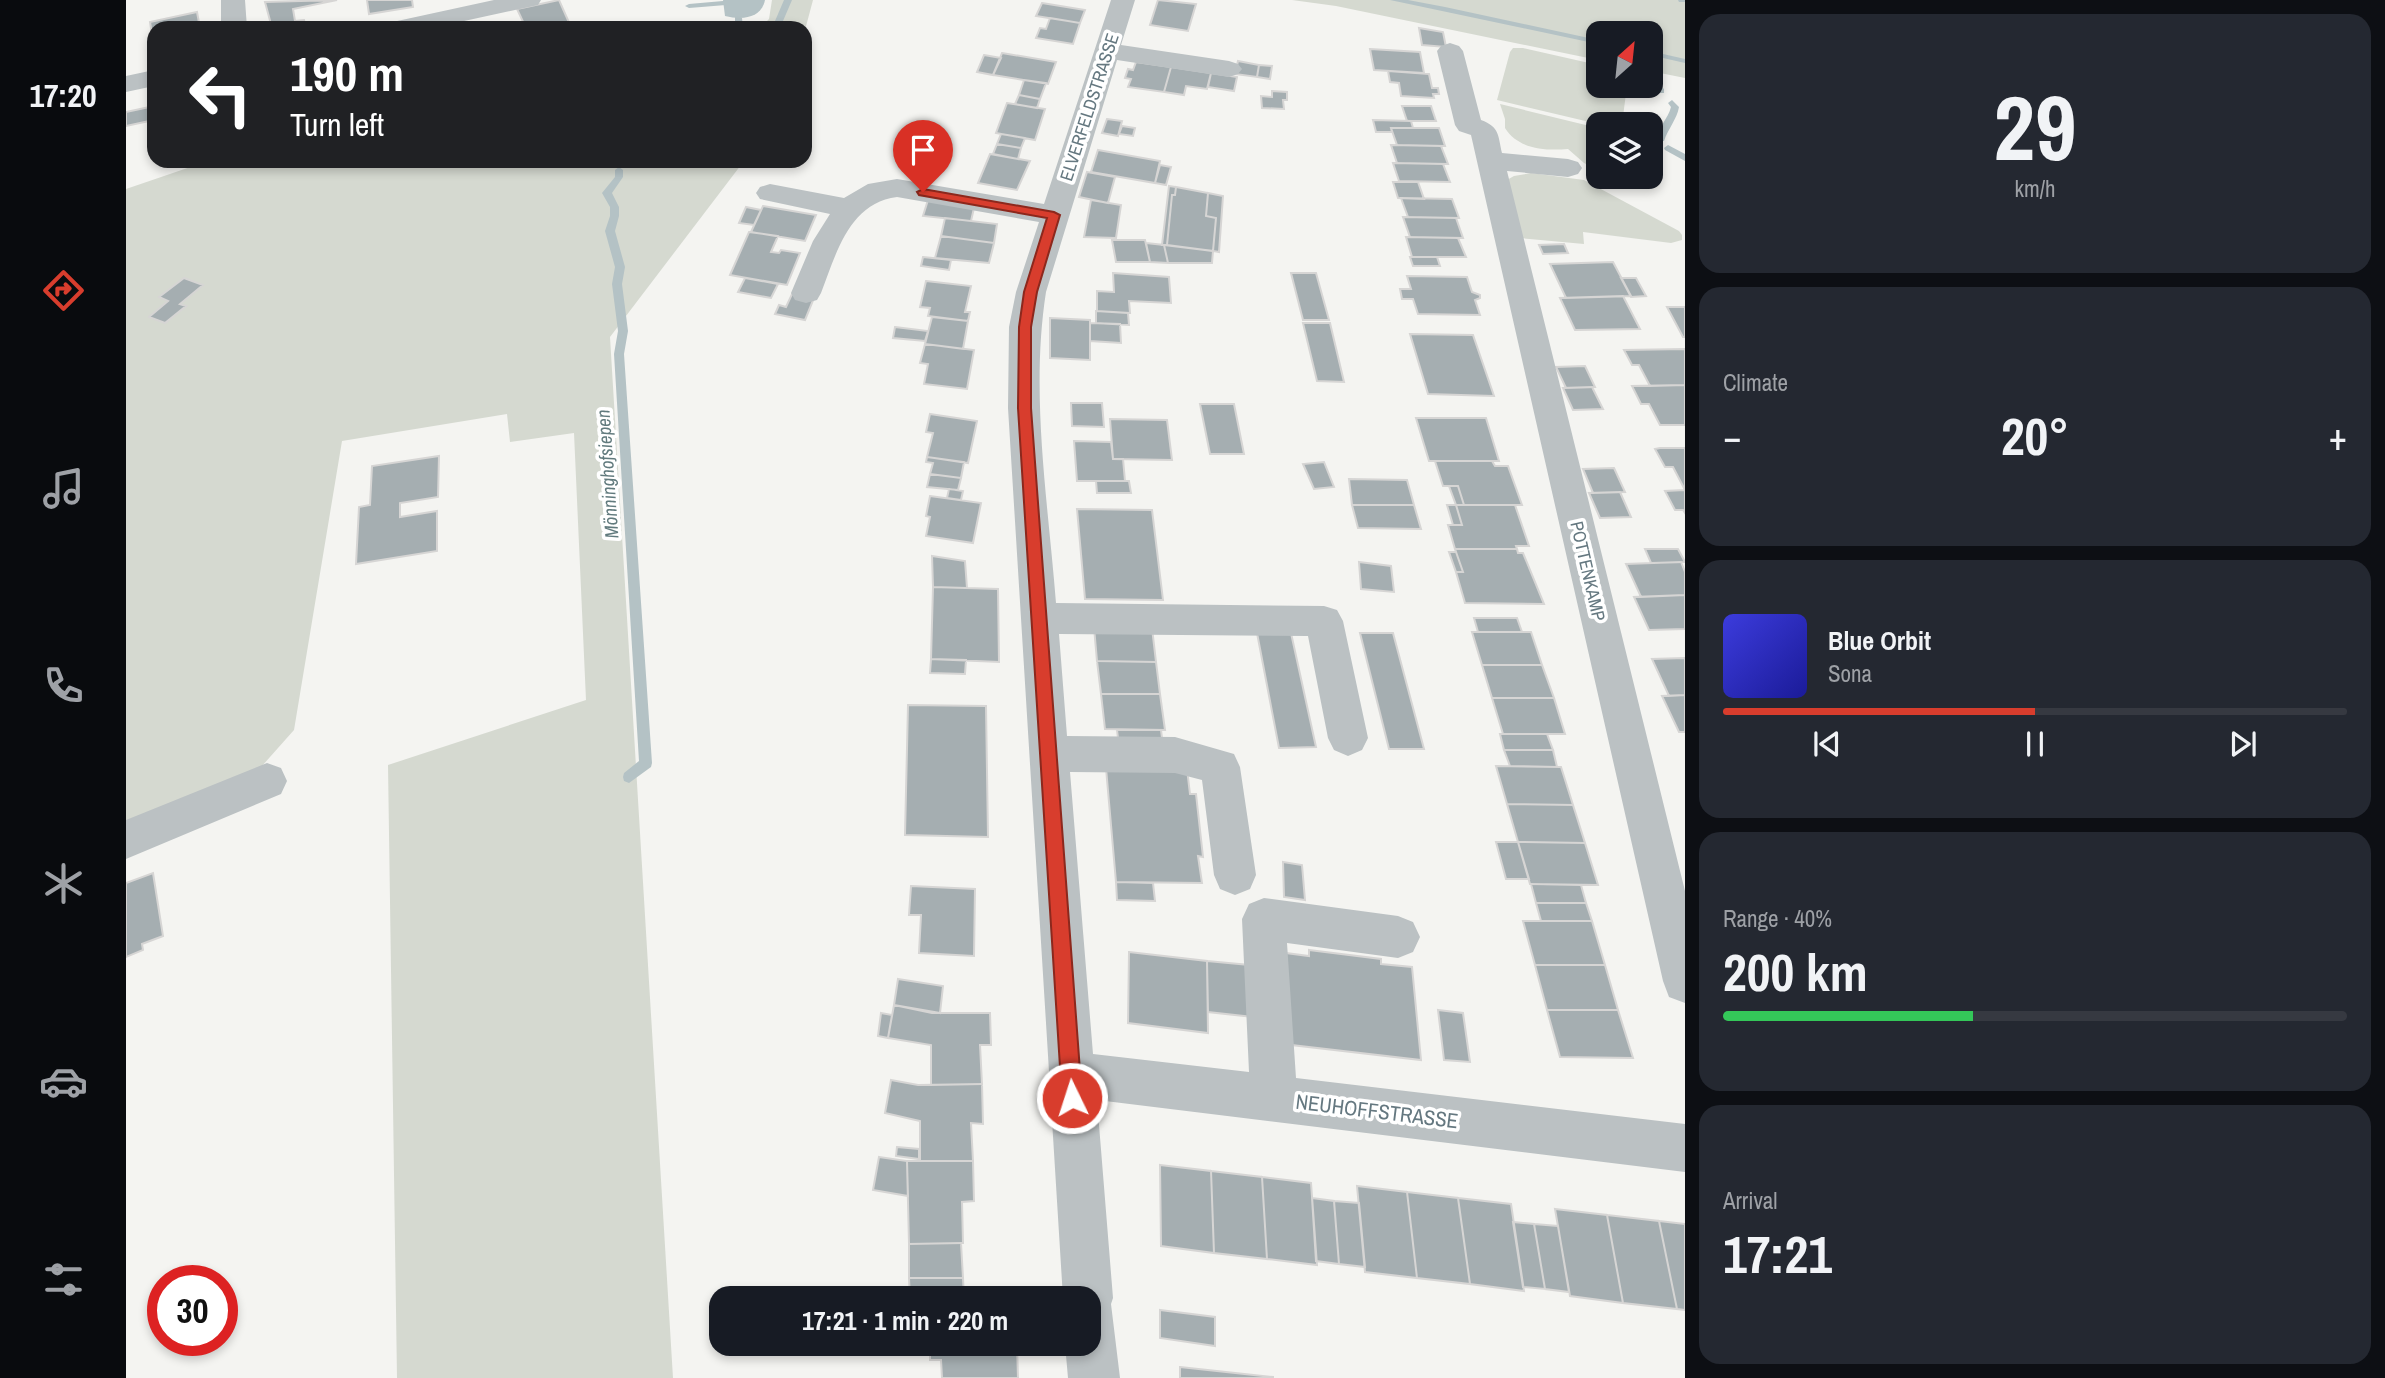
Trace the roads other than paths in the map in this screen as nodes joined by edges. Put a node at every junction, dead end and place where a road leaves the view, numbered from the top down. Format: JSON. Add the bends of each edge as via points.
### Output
{"nodes":[{"id":1,"x":233,"y":0,"type":"edge"},
{"id":2,"x":529,"y":0,"type":"edge"},
{"id":3,"x":1119,"y":0,"type":"edge"},
{"id":4,"x":234,"y":21,"type":"edge"},
{"id":5,"x":430,"y":21,"type":"edge"},
{"id":6,"x":1107,"y":51,"type":"junction"},
{"id":7,"x":1450,"y":51,"type":"dead end"},
{"id":8,"x":1229,"y":69,"type":"dead end"},
{"id":9,"x":147,"y":80,"type":"edge"},
{"id":10,"x":126,"y":84,"type":"edge"},
{"id":11,"x":1487,"y":146,"type":"junction"},
{"id":12,"x":1568,"y":167,"type":"dead end"},
{"id":13,"x":770,"y":193,"type":"dead end"},
{"id":14,"x":849,"y":208,"type":"junction"},
{"id":15,"x":1054,"y":215,"type":"junction"},
{"id":16,"x":806,"y":293,"type":"dead end"},
{"id":17,"x":1040,"y":618,"type":"junction"},
{"id":18,"x":1348,"y":738,"type":"dead end"},
{"id":19,"x":1050,"y":754,"type":"junction"},
{"id":20,"x":267,"y":781,"type":"dead end"},
{"id":21,"x":126,"y":840,"type":"edge"},
{"id":22,"x":1235,"y":875,"type":"dead end"},
{"id":23,"x":1398,"y":937,"type":"dead end"},
{"id":24,"x":1685,"y":981,"type":"edge"},
{"id":25,"x":1070,"y":1073,"type":"junction"},
{"id":26,"x":1274,"y":1098,"type":"junction"},
{"id":27,"x":1685,"y":1148,"type":"edge"},
{"id":28,"x":1086,"y":1286,"type":"edge"},
{"id":29,"x":1092,"y":1356,"type":"edge"},
{"id":30,"x":1094,"y":1378,"type":"edge"}],
"edges":[{"from":1,"to":4,"type":"street"},
{"from":2,"to":5,"type":"street"},
{"from":3,"to":6,"type":"street","name":"ELVERFELDSTRASSE"},
{"from":6,"to":8,"type":"street"},
{"from":6,"to":15,"type":"street","name":"ELVERFELDSTRASSE"},
{"from":7,"to":11,"type":"street","via":[[1469,125]]},
{"from":9,"to":10,"type":"street"},
{"from":11,"to":12,"type":"street"},
{"from":11,"to":24,"type":"street","name":"POTTENKAMP"},
{"from":13,"to":14,"type":"street"},
{"from":14,"to":15,"type":"street","via":[[873,190],[897,188]]},
{"from":14,"to":16,"type":"street","via":[[827,240]]},
{"from":15,"to":17,"type":"street","name":"ELVERFELDSTRASSE","via":[[1031,292],[1024,352]]},
{"from":17,"to":18,"type":"street","via":[[1324,621]]},
{"from":17,"to":19,"type":"street","name":"ELVERFELDSTRASSE"},
{"from":19,"to":22,"type":"street","via":[[1175,755],[1220,767]]},
{"from":19,"to":25,"type":"street","name":"ELVERFELDSTRASSE"},
{"from":20,"to":21,"type":"street"},
{"from":23,"to":26,"type":"street","via":[[1264,919]]},
{"from":25,"to":26,"type":"street","name":"NEUHOFFSTRASSE"},
{"from":25,"to":28,"type":"street","name":"ELVERFELDSTRASSE"},
{"from":26,"to":27,"type":"street","name":"NEUHOFFSTRASSE"},
{"from":29,"to":30,"type":"street"}]}
